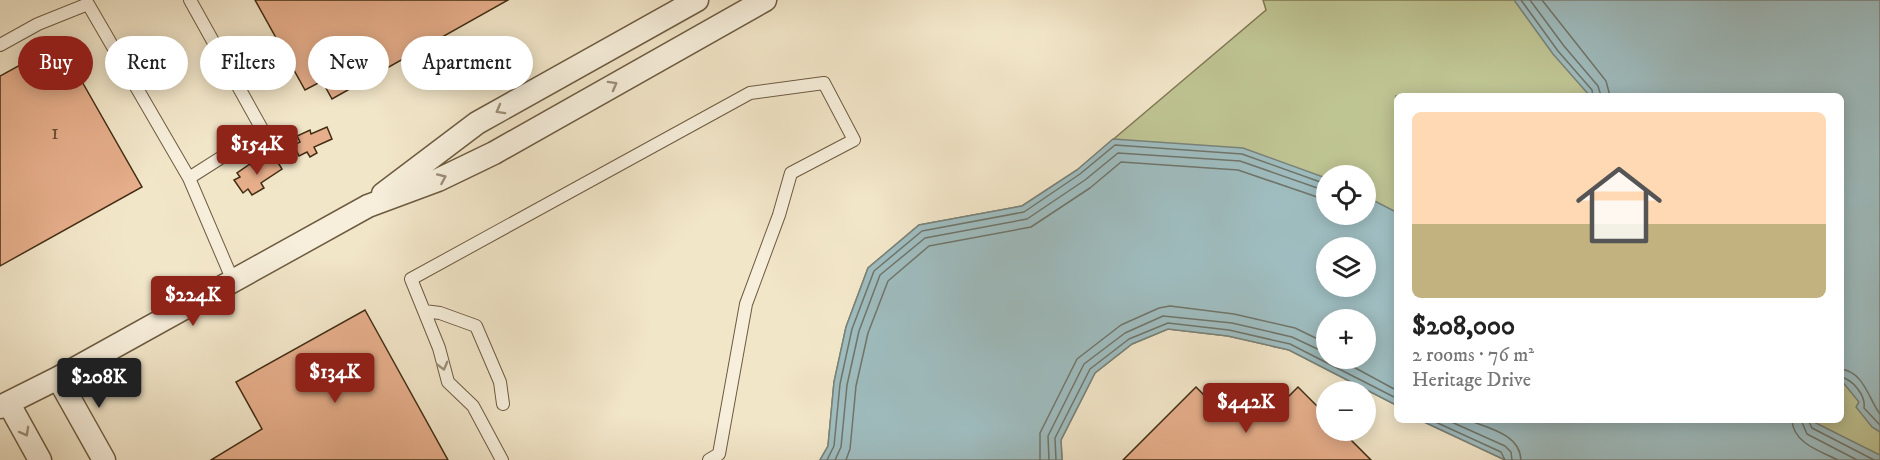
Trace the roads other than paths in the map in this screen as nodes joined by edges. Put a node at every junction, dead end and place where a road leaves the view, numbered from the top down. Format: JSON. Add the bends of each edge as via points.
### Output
{"nodes":[{"id":1,"x":190,"y":0,"type":"edge"},
{"id":2,"x":697,"y":0,"type":"edge"},
{"id":3,"x":765,"y":0,"type":"edge"},
{"id":4,"x":0,"y":45,"type":"edge"},
{"id":5,"x":189,"y":178,"type":"junction"},
{"id":6,"x":368,"y":206,"type":"junction"},
{"id":7,"x":233,"y":281,"type":"junction"},
{"id":8,"x":424,"y":311,"type":"junction"},
{"id":9,"x":58,"y":378,"type":"junction"},
{"id":10,"x":503,"y":404,"type":"dead end"},
{"id":11,"x":4,"y":405,"type":"edge"},
{"id":12,"x":40,"y":460,"type":"edge"},
{"id":13,"x":104,"y":460,"type":"edge"},
{"id":14,"x":502,"y":460,"type":"edge"},
{"id":15,"x":709,"y":460,"type":"edge"}],
"edges":[{"from":1,"to":5,"type":"lane","via":[[263,131]]},
{"from":2,"to":6,"type":"street","one_way":true,"via":[[477,123]]},
{"from":6,"to":3,"type":"street","one_way":true,"via":[[438,180],[494,153]]},
{"from":4,"to":5,"type":"lane","via":[[88,4]]},
{"from":5,"to":7,"type":"lane"},
{"from":6,"to":7,"type":"street"},
{"from":7,"to":9,"type":"street"},
{"from":8,"to":10,"type":"lane","via":[[476,326],[500,382]]},
{"from":8,"to":14,"type":"lane","one_way":true,"via":[[448,382],[473,406]]},
{"from":8,"to":15,"type":"lane","via":[[411,279],[750,93],[824,83],[854,140],[791,173],[746,304],[719,454]]},
{"from":9,"to":11,"type":"street"},
{"from":9,"to":13,"type":"street"},
{"from":11,"to":12,"type":"street","one_way":true}]}
